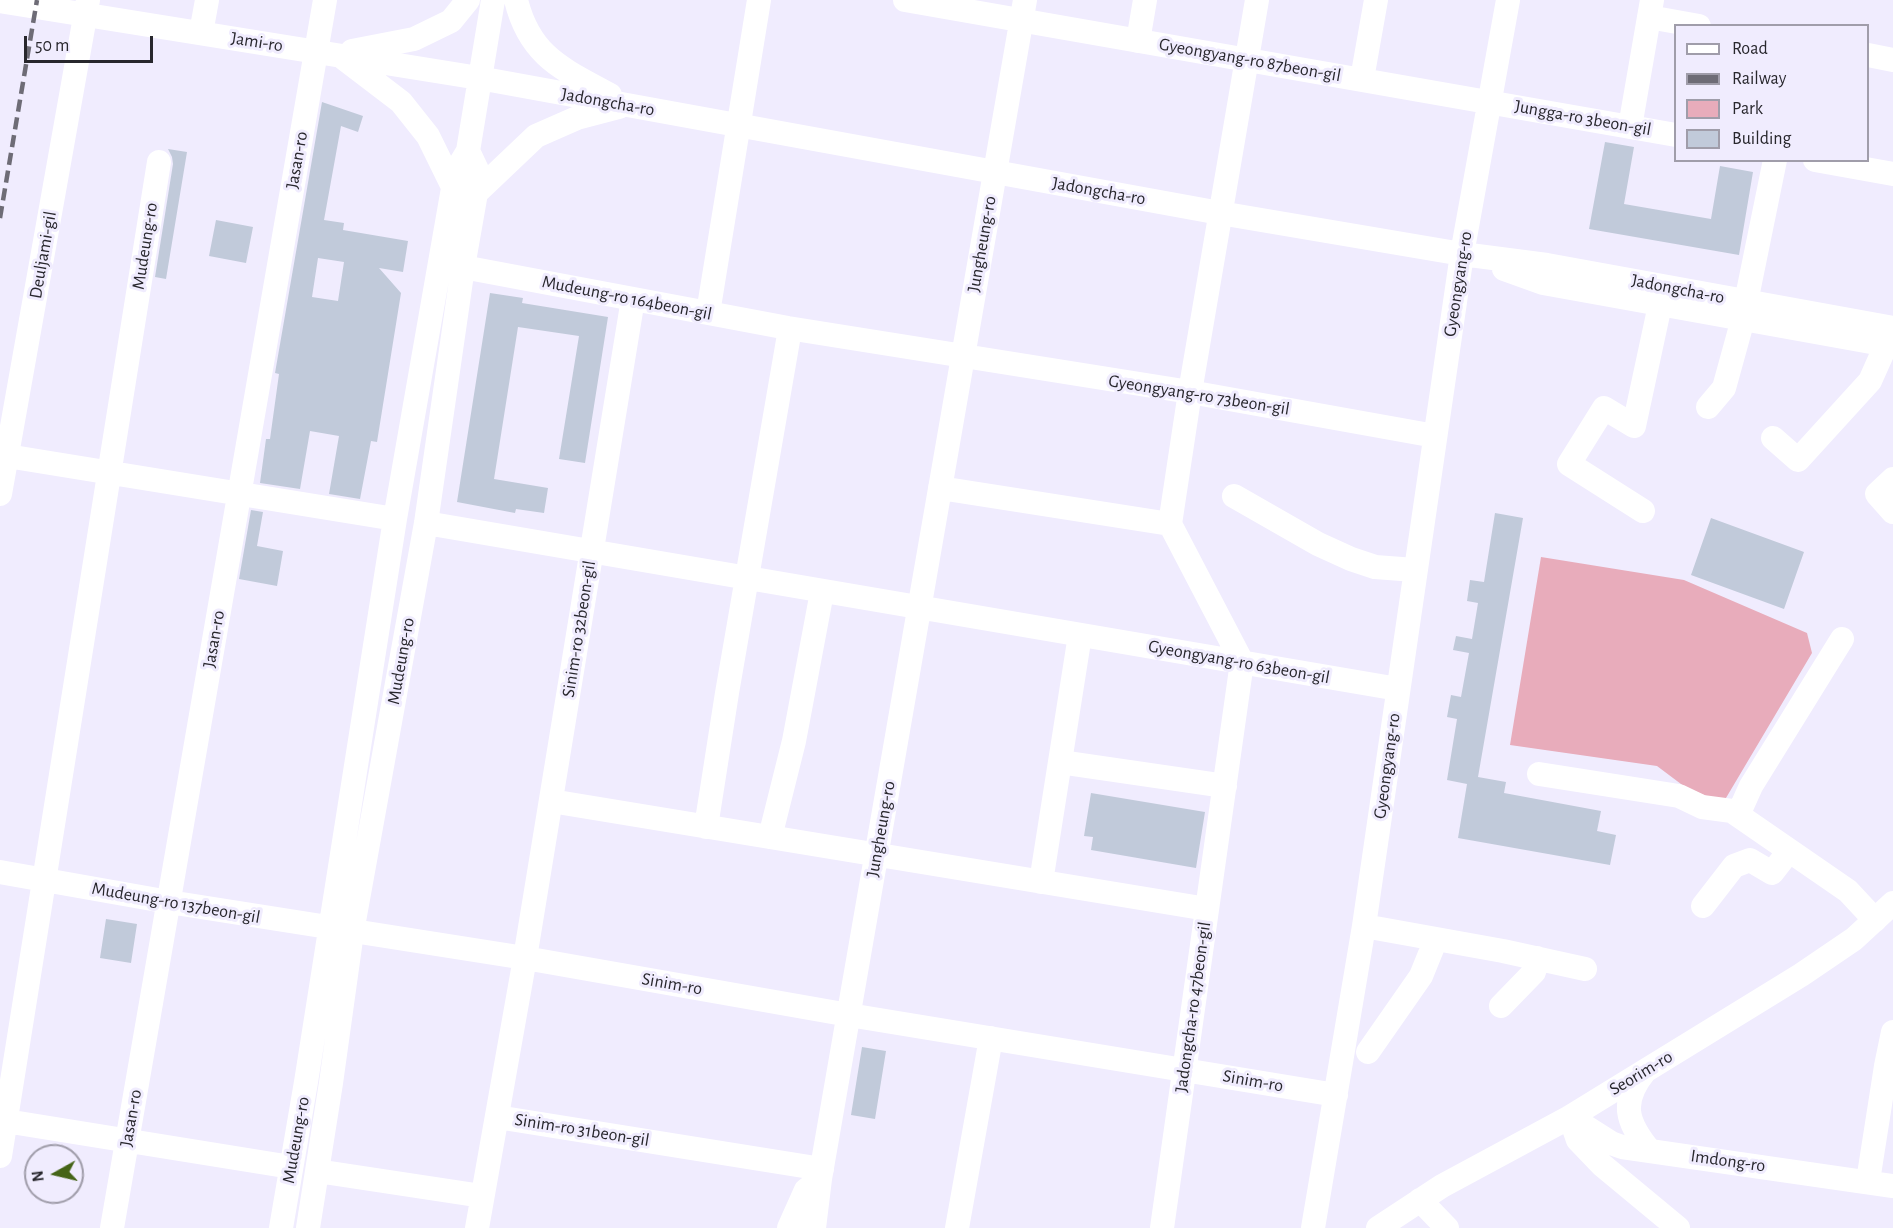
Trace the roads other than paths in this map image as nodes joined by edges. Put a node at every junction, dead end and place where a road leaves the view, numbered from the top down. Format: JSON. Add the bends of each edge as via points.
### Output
{"nodes":[{"id":1,"x":207,"y":0,"type":"edge"},
{"id":2,"x":325,"y":0,"type":"edge"},
{"id":3,"x":468,"y":0,"type":"edge"},
{"id":4,"x":493,"y":0,"type":"edge"},
{"id":5,"x":516,"y":0,"type":"edge"},
{"id":6,"x":759,"y":0,"type":"edge"},
{"id":7,"x":905,"y":0,"type":"edge"},
{"id":8,"x":1145,"y":0,"type":"edge"},
{"id":9,"x":1257,"y":0,"type":"edge"},
{"id":10,"x":1376,"y":0,"type":"edge"},
{"id":11,"x":1508,"y":0,"type":"edge"},
{"id":12,"x":0,"y":1,"type":"edge"},
{"id":13,"x":86,"y":8,"type":"edge"},
{"id":14,"x":1651,"y":8,"type":"edge"},
{"id":15,"x":1023,"y":10,"type":"edge"},
{"id":16,"x":1694,"y":24,"type":"edge"},
{"id":17,"x":201,"y":33,"type":"junction"},
{"id":18,"x":1138,"y":41,"type":"junction"},
{"id":19,"x":327,"y":52,"type":"junction"},
{"id":20,"x":1869,"y":55,"type":"edge"},
{"id":21,"x":1247,"y":60,"type":"junction"},
{"id":22,"x":1893,"y":60,"type":"edge"},
{"id":23,"x":479,"y":78,"type":"junction"},
{"id":24,"x":1362,"y":79,"type":"junction"},
{"id":25,"x":1490,"y":101,"type":"junction"},
{"id":26,"x":628,"y":105,"type":"junction"},
{"id":27,"x":737,"y":125,"type":"junction"},
{"id":28,"x":1630,"y":127,"type":"junction"},
{"id":29,"x":1674,"y":135,"type":"edge"},
{"id":30,"x":159,"y":162,"type":"dead end"},
{"id":31,"x":1775,"y":162,"type":"edge"},
{"id":32,"x":1826,"y":162,"type":"edge"},
{"id":33,"x":995,"y":171,"type":"junction"},
{"id":34,"x":1893,"y":174,"type":"edge"},
{"id":35,"x":465,"y":191,"type":"junction"},
{"id":36,"x":1220,"y":213,"type":"junction"},
{"id":37,"x":1462,"y":255,"type":"junction"},
{"id":38,"x":463,"y":267,"type":"junction"},
{"id":39,"x":633,"y":299,"type":"junction"},
{"id":40,"x":1660,"y":305,"type":"junction"},
{"id":41,"x":1744,"y":310,"type":"junction"},
{"id":42,"x":708,"y":313,"type":"junction"},
{"id":43,"x":790,"y":329,"type":"junction"},
{"id":44,"x":1891,"y":340,"type":"edge"},
{"id":45,"x":963,"y":357,"type":"junction"},
{"id":46,"x":1190,"y":392,"type":"junction"},
{"id":47,"x":1708,"y":407,"type":"dead end"},
{"id":48,"x":1435,"y":436,"type":"junction"},
{"id":49,"x":1773,"y":438,"type":"dead end"},
{"id":50,"x":7,"y":456,"type":"junction"},
{"id":51,"x":109,"y":473,"type":"junction"},
{"id":52,"x":1893,"y":479,"type":"edge"},
{"id":53,"x":940,"y":489,"type":"junction"},
{"id":54,"x":0,"y":494,"type":"edge"},
{"id":55,"x":240,"y":494,"type":"junction"},
{"id":56,"x":1234,"y":496,"type":"dead end"},
{"id":57,"x":1643,"y":510,"type":"dead end"},
{"id":58,"x":1893,"y":512,"type":"edge"},
{"id":59,"x":395,"y":519,"type":"junction"},
{"id":60,"x":426,"y":524,"type":"junction"},
{"id":61,"x":1170,"y":524,"type":"junction"},
{"id":62,"x":591,"y":552,"type":"junction"},
{"id":63,"x":1415,"y":570,"type":"junction"},
{"id":64,"x":747,"y":579,"type":"junction"},
{"id":65,"x":822,"y":591,"type":"junction"},
{"id":66,"x":919,"y":608,"type":"junction"},
{"id":67,"x":1080,"y":635,"type":"junction"},
{"id":68,"x":1842,"y":639,"type":"dead end"},
{"id":69,"x":1242,"y":662,"type":"junction"},
{"id":70,"x":1398,"y":689,"type":"junction"},
{"id":71,"x":1060,"y":762,"type":"junction"},
{"id":72,"x":1539,"y":774,"type":"dead end"},
{"id":73,"x":1225,"y":786,"type":"junction"},
{"id":74,"x":551,"y":801,"type":"junction"},
{"id":75,"x":1738,"y":815,"type":"junction"},
{"id":76,"x":706,"y":827,"type":"junction"},
{"id":77,"x":770,"y":837,"type":"junction"},
{"id":78,"x":1790,"y":850,"type":"junction"},
{"id":79,"x":877,"y":855,"type":"junction"},
{"id":80,"x":0,"y":872,"type":"edge"},
{"id":81,"x":44,"y":880,"type":"junction"},
{"id":82,"x":1041,"y":882,"type":"junction"},
{"id":83,"x":169,"y":902,"type":"junction"},
{"id":84,"x":1893,"y":903,"type":"edge"},
{"id":85,"x":1703,"y":906,"type":"dead end"},
{"id":86,"x":1207,"y":909,"type":"junction"},
{"id":87,"x":1875,"y":920,"type":"junction"},
{"id":88,"x":1364,"y":926,"type":"junction"},
{"id":89,"x":341,"y":930,"type":"junction"},
{"id":90,"x":1436,"y":939,"type":"junction"},
{"id":91,"x":525,"y":958,"type":"junction"},
{"id":92,"x":1537,"y":958,"type":"junction"},
{"id":93,"x":1585,"y":969,"type":"dead end"},
{"id":94,"x":1501,"y":1006,"type":"dead end"},
{"id":95,"x":849,"y":1015,"type":"junction"},
{"id":96,"x":1893,"y":1032,"type":"edge"},
{"id":97,"x":991,"y":1038,"type":"junction"},
{"id":98,"x":1368,"y":1052,"type":"dead end"},
{"id":99,"x":1889,"y":1067,"type":"edge"},
{"id":100,"x":1185,"y":1069,"type":"junction"},
{"id":101,"x":1645,"y":1071,"type":"junction"},
{"id":102,"x":1336,"y":1095,"type":"junction"},
{"id":103,"x":497,"y":1117,"type":"junction"},
{"id":104,"x":1570,"y":1117,"type":"junction"},
{"id":105,"x":3,"y":1120,"type":"edge"},
{"id":106,"x":128,"y":1140,"type":"junction"},
{"id":107,"x":1650,"y":1151,"type":"junction"},
{"id":108,"x":0,"y":1156,"type":"edge"},
{"id":109,"x":291,"y":1167,"type":"junction"},
{"id":110,"x":317,"y":1171,"type":"junction"},
{"id":111,"x":821,"y":1174,"type":"junction"},
{"id":112,"x":1868,"y":1181,"type":"junction"},
{"id":113,"x":1893,"y":1186,"type":"edge"},
{"id":114,"x":482,"y":1196,"type":"junction"},
{"id":115,"x":1420,"y":1200,"type":"junction"},
{"id":116,"x":112,"y":1228,"type":"edge"},
{"id":117,"x":281,"y":1228,"type":"edge"},
{"id":118,"x":308,"y":1228,"type":"edge"},
{"id":119,"x":477,"y":1228,"type":"edge"},
{"id":120,"x":789,"y":1228,"type":"edge"},
{"id":121,"x":814,"y":1228,"type":"edge"},
{"id":122,"x":957,"y":1228,"type":"edge"},
{"id":123,"x":1162,"y":1228,"type":"edge"},
{"id":124,"x":1313,"y":1228,"type":"edge"},
{"id":125,"x":1378,"y":1228,"type":"edge"},
{"id":126,"x":1448,"y":1228,"type":"edge"},
{"id":127,"x":1678,"y":1228,"type":"edge"}],
"edges":[{"from":1,"to":17,"type":"street"},
{"from":2,"to":19,"type":"street","name":"Jasan-ro"},
{"from":3,"to":19,"type":"street","via":[[451,21],[414,39]]},
{"from":4,"to":23,"type":"street","name":"Mudeung-ro"},
{"from":5,"to":26,"type":"street","via":[[532,42],[555,64]]},
{"from":6,"to":27,"type":"street"},
{"from":7,"to":15,"type":"street","name":"Gyeongyang-ro 87beon-gil"},
{"from":8,"to":18,"type":"street","name":"Gyeongyang-ro 87beon-gil"},
{"from":9,"to":21,"type":"street"},
{"from":10,"to":24,"type":"street","name":"Gyeongyang-ro 87beon-gil"},
{"from":11,"to":25,"type":"street","name":"Gyeongyang-ro"},
{"from":12,"to":13,"type":"street","name":"Jami-ro"},
{"from":13,"to":17,"type":"street","name":"Jami-ro"},
{"from":13,"to":50,"type":"street","name":"Deuljami-gil"},
{"from":14,"to":16,"type":"street"},
{"from":14,"to":28,"type":"street"},
{"from":15,"to":18,"type":"street","name":"Gyeongyang-ro 87beon-gil"},
{"from":15,"to":33,"type":"street","name":"Jungheung-ro"},
{"from":17,"to":19,"type":"street","name":"Jami-ro"},
{"from":18,"to":21,"type":"street","name":"Gyeongyang-ro 87beon-gil"},
{"from":19,"to":23,"type":"street","name":"Jami-ro"},
{"from":19,"to":35,"type":"street","via":[[401,102]]},
{"from":19,"to":55,"type":"street","name":"Jasan-ro"},
{"from":20,"to":22,"type":"street"},
{"from":21,"to":24,"type":"street","name":"Gyeongyang-ro 87beon-gil"},
{"from":21,"to":36,"type":"street"},
{"from":23,"to":26,"type":"street","name":"Jadongcha-ro"},
{"from":23,"to":35,"type":"street","name":"Mudeung-ro","via":[[468,151],[456,171]]},
{"from":24,"to":25,"type":"street","name":"Gyeongyang-ro 87beon-gil"},
{"from":25,"to":28,"type":"street","name":"Jungga-ro 3beon-gil"},
{"from":25,"to":37,"type":"street","name":"Gyeongyang-ro"},
{"from":26,"to":27,"type":"street","name":"Jadongcha-ro"},
{"from":26,"to":35,"type":"street","via":[[577,118],[536,136]]},
{"from":27,"to":33,"type":"street","name":"Jadongcha-ro"},
{"from":27,"to":42,"type":"street"},
{"from":28,"to":29,"type":"street","name":"Jungga-ro 3beon-gil"},
{"from":30,"to":51,"type":"street","name":"Mudeung-ro"},
{"from":31,"to":41,"type":"street"},
{"from":32,"to":34,"type":"street"},
{"from":33,"to":36,"type":"street","name":"Jadongcha-ro"},
{"from":33,"to":45,"type":"street","name":"Jungheung-ro"},
{"from":35,"to":38,"type":"street","name":"Mudeung-ro"},
{"from":35,"to":59,"type":"street","name":"Mudeung-ro"},
{"from":36,"to":37,"type":"street","name":"Jadongcha-ro"},
{"from":36,"to":46,"type":"street"},
{"from":37,"to":40,"type":"street","name":"Jadongcha-ro","via":[[1543,283]]},
{"from":37,"to":41,"type":"street","name":"Jadongcha-ro","via":[[1547,265]]},
{"from":37,"to":48,"type":"street","name":"Gyeongyang-ro"},
{"from":38,"to":39,"type":"street","name":"Mudeung-ro 164beon-gil"},
{"from":38,"to":60,"type":"street","name":"Mudeung-ro"},
{"from":39,"to":42,"type":"street","name":"Mudeung-ro 164beon-gil"},
{"from":39,"to":62,"type":"street","name":"Sinim-ro 32beon-gil"},
{"from":40,"to":41,"type":"street","name":"Jadongcha-ro"},
{"from":40,"to":57,"type":"street","name":"Jadongcha-ro","via":[[1634,426],[1604,408],[1569,464]]},
{"from":41,"to":44,"type":"street","name":"Jadongcha-ro"},
{"from":41,"to":47,"type":"street","via":[[1724,388]]},
{"from":42,"to":43,"type":"street","name":"Mudeung-ro 164beon-gil"},
{"from":43,"to":45,"type":"street","name":"Mudeung-ro 164beon-gil"},
{"from":43,"to":64,"type":"street"},
{"from":44,"to":49,"type":"street","via":[[1870,381],[1798,460]]},
{"from":45,"to":46,"type":"street","name":"Gyeongyang-ro 73beon-gil"},
{"from":45,"to":53,"type":"street","name":"Jungheung-ro"},
{"from":46,"to":48,"type":"street","name":"Gyeongyang-ro 73beon-gil"},
{"from":46,"to":61,"type":"street"},
{"from":48,"to":63,"type":"street","name":"Gyeongyang-ro"},
{"from":50,"to":51,"type":"street"},
{"from":50,"to":54,"type":"street","name":"Deuljami-gil"},
{"from":51,"to":55,"type":"street"},
{"from":51,"to":81,"type":"street","name":"Mudeung-ro"},
{"from":52,"to":58,"type":"street","via":[[1877,495]]},
{"from":53,"to":61,"type":"street"},
{"from":53,"to":66,"type":"street","name":"Jungheung-ro"},
{"from":55,"to":59,"type":"street"},
{"from":55,"to":83,"type":"street","name":"Jasan-ro"},
{"from":56,"to":63,"type":"street","via":[[1351,559],[1375,567]]},
{"from":59,"to":89,"type":"street","name":"Mudeung-ro"},
{"from":60,"to":62,"type":"street","name":"Gyeongyang-ro 63beon-gil"},
{"from":60,"to":89,"type":"street","name":"Mudeung-ro"},
{"from":61,"to":69,"type":"street"},
{"from":62,"to":64,"type":"street","name":"Gyeongyang-ro 63beon-gil"},
{"from":62,"to":74,"type":"street","name":"Sinim-ro 32beon-gil"},
{"from":63,"to":70,"type":"street","name":"Gyeongyang-ro"},
{"from":64,"to":65,"type":"street","name":"Gyeongyang-ro 63beon-gil"},
{"from":64,"to":76,"type":"street"},
{"from":65,"to":66,"type":"street","name":"Gyeongyang-ro 63beon-gil"},
{"from":65,"to":77,"type":"street","via":[[794,741]]},
{"from":66,"to":67,"type":"street","name":"Gyeongyang-ro 63beon-gil"},
{"from":66,"to":79,"type":"street","name":"Jungheung-ro"},
{"from":67,"to":69,"type":"street","name":"Gyeongyang-ro 63beon-gil"},
{"from":67,"to":71,"type":"street"},
{"from":68,"to":75,"type":"street","via":[[1751,786]]},
{"from":69,"to":70,"type":"street","name":"Gyeongyang-ro 63beon-gil"},
{"from":69,"to":73,"type":"street","name":"Jadongcha-ro 47beon-gil"},
{"from":70,"to":88,"type":"street","name":"Gyeongyang-ro"},
{"from":71,"to":73,"type":"street"},
{"from":71,"to":82,"type":"street"},
{"from":72,"to":75,"type":"street","via":[[1679,796],[1702,807]]},
{"from":73,"to":86,"type":"street","name":"Jadongcha-ro 47beon-gil"},
{"from":74,"to":76,"type":"street"},
{"from":74,"to":91,"type":"street","name":"Sinim-ro 32beon-gil"},
{"from":75,"to":78,"type":"street"},
{"from":76,"to":77,"type":"street"},
{"from":77,"to":79,"type":"street"},
{"from":78,"to":85,"type":"street","via":[[1772,873],[1750,860],[1734,866]]},
{"from":78,"to":87,"type":"street","via":[[1848,891]]},
{"from":79,"to":82,"type":"street"},
{"from":79,"to":95,"type":"street","name":"Jungheung-ro"},
{"from":80,"to":81,"type":"street","name":"Mudeung-ro 137beon-gil"},
{"from":81,"to":83,"type":"street","name":"Mudeung-ro 137beon-gil"},
{"from":81,"to":105,"type":"street","name":"Mudeung-ro"},
{"from":82,"to":86,"type":"street"},
{"from":83,"to":89,"type":"street","name":"Mudeung-ro 137beon-gil"},
{"from":83,"to":106,"type":"street","name":"Jasan-ro"},
{"from":84,"to":87,"type":"street","name":"Seorim-ro"},
{"from":86,"to":100,"type":"street","name":"Jadongcha-ro 47beon-gil"},
{"from":87,"to":101,"type":"street","name":"Seorim-ro","via":[[1801,975]]},
{"from":88,"to":90,"type":"street"},
{"from":88,"to":102,"type":"street","name":"Gyeongyang-ro"},
{"from":89,"to":91,"type":"street","name":"Sinim-ro"},
{"from":89,"to":109,"type":"street","name":"Mudeung-ro"},
{"from":89,"to":110,"type":"street","name":"Mudeung-ro"},
{"from":90,"to":92,"type":"street"},
{"from":90,"to":98,"type":"street","via":[[1421,976]]},
{"from":91,"to":95,"type":"street","name":"Sinim-ro"},
{"from":91,"to":103,"type":"street","name":"Sinim-ro 31beon-gil"},
{"from":92,"to":93,"type":"street"},
{"from":92,"to":94,"type":"street","via":[[1534,972]]},
{"from":95,"to":97,"type":"street","name":"Sinim-ro"},
{"from":95,"to":111,"type":"street","name":"Jungheung-ro"},
{"from":96,"to":99,"type":"street"},
{"from":97,"to":100,"type":"street","name":"Sinim-ro"},
{"from":97,"to":122,"type":"street"},
{"from":99,"to":112,"type":"street"},
{"from":100,"to":102,"type":"street","name":"Sinim-ro"},
{"from":100,"to":123,"type":"street","name":"Jadongcha-ro 47beon-gil"},
{"from":101,"to":104,"type":"street","name":"Seorim-ro"},
{"from":101,"to":107,"type":"street","via":[[1632,1090],[1629,1115],[1635,1134]]},
{"from":102,"to":124,"type":"street","name":"Gyeongyang-ro"},
{"from":103,"to":111,"type":"street","name":"Sinim-ro 31beon-gil"},
{"from":103,"to":114,"type":"street","name":"Sinim-ro 31beon-gil"},
{"from":104,"to":107,"type":"street","name":"Imdong-ro","via":[[1611,1143]]},
{"from":104,"to":115,"type":"street","name":"Seorim-ro"},
{"from":104,"to":127,"type":"street","via":[[1578,1140]]},
{"from":105,"to":106,"type":"street"},
{"from":105,"to":108,"type":"street","name":"Mudeung-ro"},
{"from":106,"to":109,"type":"street"},
{"from":106,"to":116,"type":"street","name":"Jasan-ro"},
{"from":107,"to":112,"type":"street","name":"Imdong-ro"},
{"from":109,"to":117,"type":"street","name":"Mudeung-ro"},
{"from":110,"to":114,"type":"street","name":"Mudeung-ro"},
{"from":110,"to":118,"type":"street","name":"Mudeung-ro"},
{"from":111,"to":120,"type":"street","via":[[806,1190]]},
{"from":111,"to":121,"type":"street","name":"Jungheung-ro"},
{"from":112,"to":113,"type":"street","name":"Imdong-ro"},
{"from":114,"to":119,"type":"street","name":"Sinim-ro 31beon-gil"},
{"from":115,"to":125,"type":"street","name":"Seorim-ro"},
{"from":115,"to":126,"type":"street"}]}
